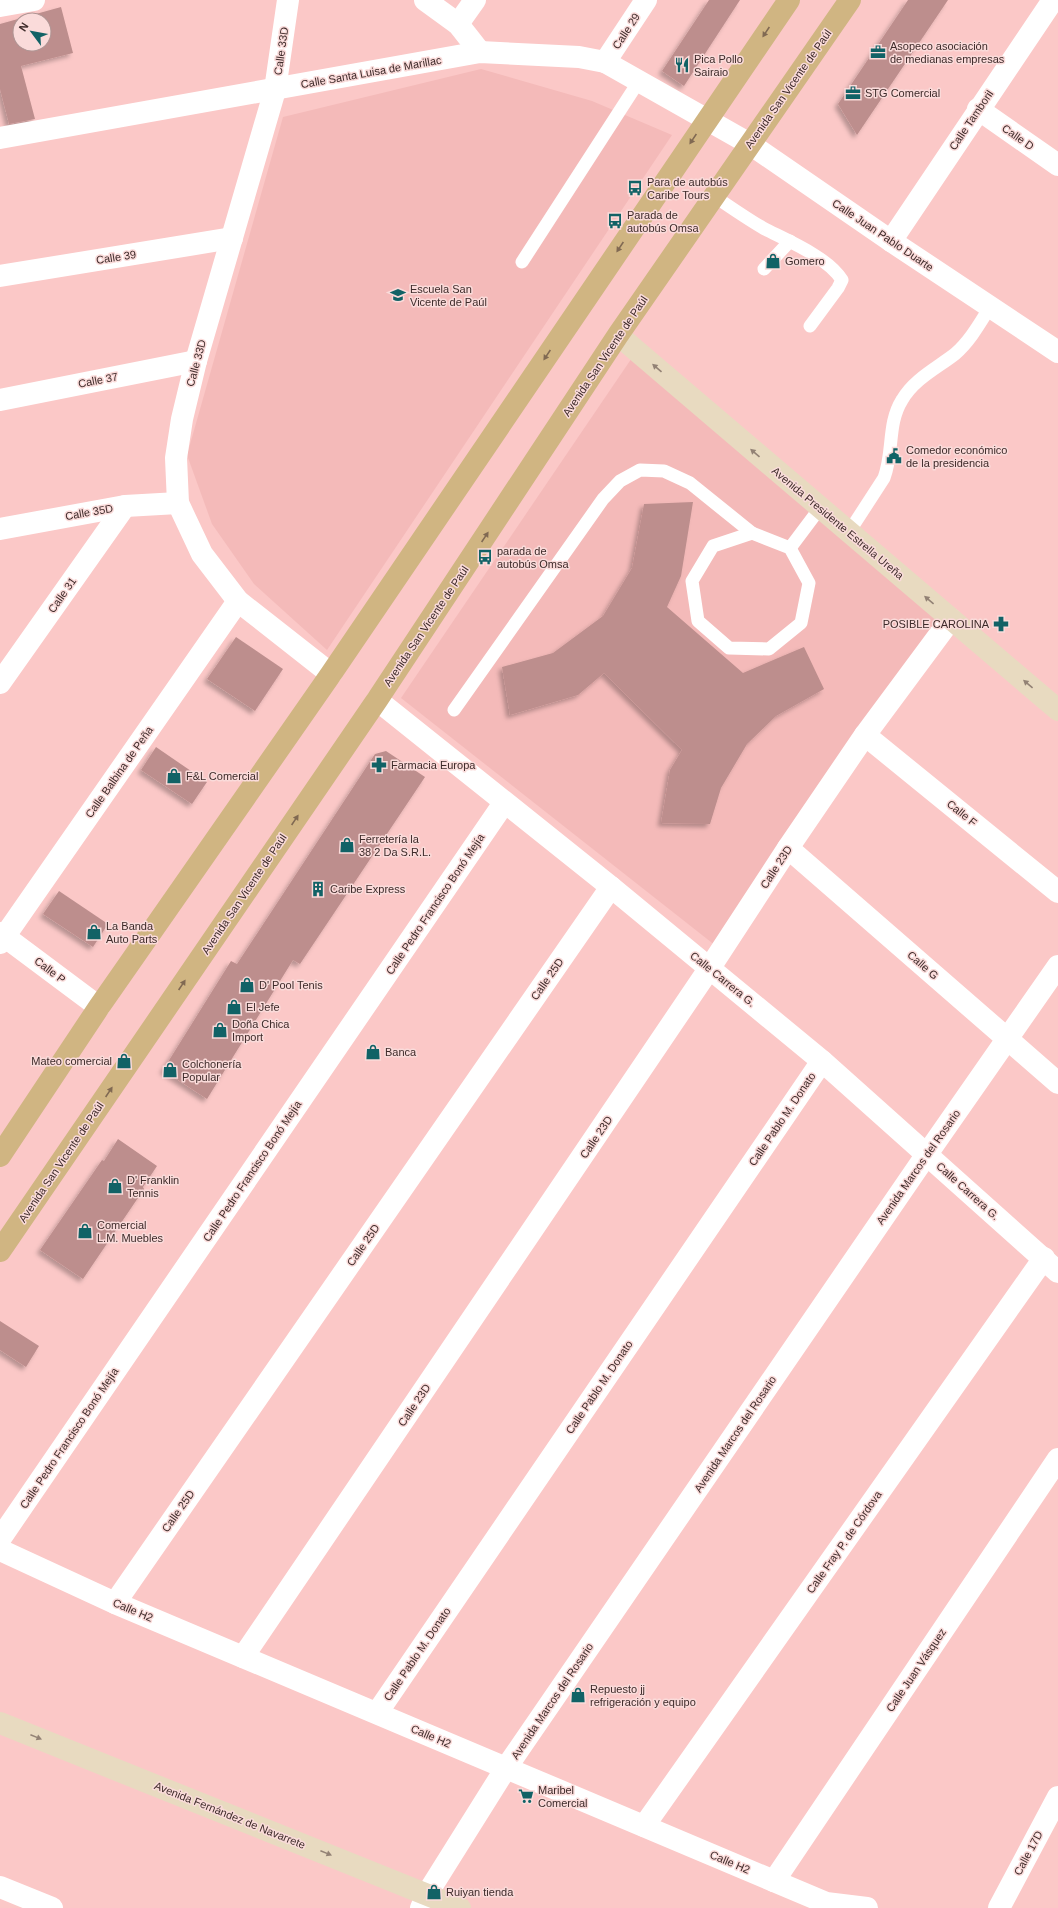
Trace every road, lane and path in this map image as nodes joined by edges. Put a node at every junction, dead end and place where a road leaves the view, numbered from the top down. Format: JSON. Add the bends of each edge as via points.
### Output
{"nodes":[{"id":1,"x":34,"y":0,"type":"edge"},
{"id":2,"x":288,"y":0,"type":"edge"},
{"id":3,"x":426,"y":0,"type":"edge"},
{"id":4,"x":475,"y":0,"type":"edge"},
{"id":5,"x":646,"y":0,"type":"edge"},
{"id":6,"x":788,"y":0,"type":"edge"},
{"id":7,"x":850,"y":0,"type":"edge"},
{"id":8,"x":1053,"y":0,"type":"edge"},
{"id":9,"x":0,"y":6,"type":"edge"},
{"id":10,"x":458,"y":24,"type":"junction"},
{"id":11,"x":480,"y":52,"type":"junction"},
{"id":12,"x":605,"y":62,"type":"junction"},
{"id":13,"x":640,"y":81,"type":"junction"},
{"id":14,"x":276,"y":90,"type":"junction"},
{"id":15,"x":978,"y":109,"type":"junction"},
{"id":16,"x":707,"y":119,"type":"junction"},
{"id":17,"x":0,"y":138,"type":"edge"},
{"id":18,"x":750,"y":144,"type":"junction"},
{"id":19,"x":1058,"y":165,"type":"edge"},
{"id":20,"x":714,"y":196,"type":"junction"},
{"id":21,"x":232,"y":238,"type":"junction"},
{"id":22,"x":790,"y":241,"type":"junction"},
{"id":23,"x":891,"y":241,"type":"junction"},
{"id":24,"x":522,"y":262,"type":"dead end"},
{"id":25,"x":764,"y":268,"type":"dead end"},
{"id":26,"x":0,"y":276,"type":"edge"},
{"id":27,"x":990,"y":307,"type":"junction"},
{"id":28,"x":810,"y":326,"type":"dead end"},
{"id":29,"x":618,"y":335,"type":"junction"},
{"id":30,"x":1058,"y":352,"type":"edge"},
{"id":31,"x":196,"y":361,"type":"junction"},
{"id":32,"x":0,"y":400,"type":"edge"},
{"id":33,"x":178,"y":503,"type":"junction"},
{"id":34,"x":125,"y":506,"type":"junction"},
{"id":35,"x":820,"y":508,"type":"junction"},
{"id":36,"x":0,"y":528,"type":"edge"},
{"id":37,"x":849,"y":532,"type":"junction"},
{"id":38,"x":752,"y":533,"type":"junction"},
{"id":39,"x":790,"y":548,"type":"junction"},
{"id":40,"x":238,"y":601,"type":"junction"},
{"id":41,"x":951,"y":619,"type":"junction"},
{"id":42,"x":331,"y":674,"type":"junction"},
{"id":43,"x":0,"y":683,"type":"edge"},
{"id":44,"x":377,"y":700,"type":"junction"},
{"id":45,"x":454,"y":710,"type":"dead end"},
{"id":46,"x":1058,"y":710,"type":"edge"},
{"id":47,"x":865,"y":735,"type":"junction"},
{"id":48,"x":504,"y":803,"type":"junction"},
{"id":49,"x":788,"y":848,"type":"junction"},
{"id":50,"x":610,"y":887,"type":"junction"},
{"id":51,"x":1058,"y":892,"type":"edge"},
{"id":52,"x":2,"y":937,"type":"edge"},
{"id":53,"x":1058,"y":966,"type":"edge"},
{"id":54,"x":709,"y":968,"type":"junction"},
{"id":55,"x":99,"y":1007,"type":"junction"},
{"id":56,"x":1007,"y":1038,"type":"junction"},
{"id":57,"x":822,"y":1061,"type":"junction"},
{"id":58,"x":1058,"y":1083,"type":"edge"},
{"id":59,"x":927,"y":1154,"type":"junction"},
{"id":60,"x":0,"y":1156,"type":"edge"},
{"id":61,"x":0,"y":1251,"type":"edge"},
{"id":62,"x":1051,"y":1265,"type":"edge"},
{"id":63,"x":1058,"y":1459,"type":"edge"},
{"id":64,"x":0,"y":1539,"type":"edge"},
{"id":65,"x":0,"y":1550,"type":"edge"},
{"id":66,"x":115,"y":1603,"type":"junction"},
{"id":67,"x":243,"y":1657,"type":"junction"},
{"id":68,"x":377,"y":1713,"type":"junction"},
{"id":69,"x":0,"y":1723,"type":"edge"},
{"id":70,"x":506,"y":1768,"type":"junction"},
{"id":71,"x":1058,"y":1797,"type":"edge"},
{"id":72,"x":644,"y":1826,"type":"junction"},
{"id":73,"x":774,"y":1881,"type":"junction"},
{"id":74,"x":0,"y":1887,"type":"edge"},
{"id":75,"x":424,"y":1901,"type":"edge"},
{"id":76,"x":52,"y":1908,"type":"edge"},
{"id":77,"x":460,"y":1908,"type":"edge"},
{"id":78,"x":867,"y":1908,"type":"edge"},
{"id":79,"x":998,"y":1908,"type":"edge"}],
"edges":[{"from":1,"to":9,"type":"street"},
{"from":2,"to":14,"type":"street","name":"Calle 33D"},
{"from":3,"to":10,"type":"street"},
{"from":4,"to":10,"type":"street"},
{"from":5,"to":12,"type":"street","name":"Calle 29"},
{"from":6,"to":16,"type":"main road","one_way":true},
{"from":7,"to":18,"type":"main road","name":"Avenida San Vicente de Paúl"},
{"from":8,"to":15,"type":"street","name":"Calle Tamboril"},
{"from":10,"to":11,"type":"street"},
{"from":11,"to":12,"type":"street","name":"Calle Santa Luisa de Marillac","via":[[579,57]]},
{"from":11,"to":14,"type":"street","name":"Calle Santa Luisa de Marillac"},
{"from":12,"to":13,"type":"street","name":"Calle Santa Luisa de Marillac"},
{"from":13,"to":16,"type":"street","name":"Calle Santa Luisa de Marillac"},
{"from":13,"to":24,"type":"lane"},
{"from":14,"to":17,"type":"street","name":"Calle Santa Luisa de Marillac"},
{"from":14,"to":21,"type":"street","name":"Calle 33D"},
{"from":15,"to":19,"type":"street","name":"Calle D"},
{"from":15,"to":23,"type":"street","name":"Calle Tamboril"},
{"from":16,"to":18,"type":"street","name":"Calle Juan Pablo Duarte"},
{"from":16,"to":42,"type":"main road","one_way":true},
{"from":18,"to":20,"type":"main road","name":"Avenida San Vicente de Paúl"},
{"from":18,"to":23,"type":"street","name":"Calle Juan Pablo Duarte"},
{"from":20,"to":22,"type":"lane","via":[[763,228]]},
{"from":20,"to":29,"type":"main road","name":"Avenida San Vicente de Paúl"},
{"from":21,"to":26,"type":"street","name":"Calle 39"},
{"from":21,"to":31,"type":"street","name":"Calle 33D"},
{"from":22,"to":25,"type":"lane"},
{"from":22,"to":28,"type":"lane","via":[[836,271],[842,280]]},
{"from":23,"to":27,"type":"street","name":"Calle Juan Pablo Duarte"},
{"from":27,"to":30,"type":"street","name":"Calle Juan Pablo Duarte"},
{"from":27,"to":37,"type":"lane","via":[[969,339],[911,388],[902,400],[893,422],[888,468],[884,478]]},
{"from":35,"to":29,"type":"main road","name":"Avenida Presidente Estrella Ureña","one_way":true},
{"from":44,"to":29,"type":"main road","name":"Avenida San Vicente de Paúl","one_way":true},
{"from":31,"to":32,"type":"street","name":"Calle 37"},
{"from":31,"to":33,"type":"street","name":"Calle 33D","via":[[176,458]]},
{"from":33,"to":34,"type":"street","name":"Calle 35D"},
{"from":33,"to":40,"type":"street","name":"Calle 33D","via":[[202,554]]},
{"from":34,"to":36,"type":"street","name":"Calle 35D"},
{"from":34,"to":43,"type":"street","name":"Calle 31"},
{"from":35,"to":37,"type":"main road","name":"Avenida Presidente Estrella Ureña"},
{"from":35,"to":39,"type":"lane"},
{"from":41,"to":37,"type":"main road","name":"Avenida Presidente Estrella Ureña","one_way":true},
{"from":38,"to":39,"type":"lane"},
{"from":38,"to":39,"type":"lane","via":[[713,546],[692,581],[698,621],[729,648],[769,649],[801,623],[809,583]]},
{"from":38,"to":45,"type":"lane","via":[[690,482],[664,471],[640,470],[620,481],[603,500]]},
{"from":40,"to":42,"type":"street","name":"Calle 33D"},
{"from":40,"to":52,"type":"street","name":"Calle Balbina de Peña"},
{"from":46,"to":41,"type":"main road","name":"Avenida Presidente Estrella Ureña","one_way":true},
{"from":41,"to":47,"type":"street","name":"Calle 23D"},
{"from":42,"to":55,"type":"main road"},
{"from":44,"to":48,"type":"street","name":"Calle Carrera G."},
{"from":61,"to":44,"type":"main road","name":"Avenida San Vicente de Paúl","one_way":true},
{"from":47,"to":49,"type":"street","name":"Calle 23D"},
{"from":47,"to":51,"type":"street","name":"Calle F"},
{"from":48,"to":50,"type":"street","name":"Calle Carrera G."},
{"from":48,"to":64,"type":"street","name":"Calle Pedro Francisco Bonó Mejía"},
{"from":49,"to":54,"type":"street","name":"Calle 23D"},
{"from":49,"to":56,"type":"street","name":"Calle G"},
{"from":50,"to":54,"type":"street","name":"Calle Carrera G."},
{"from":50,"to":66,"type":"street","name":"Calle 25D"},
{"from":52,"to":55,"type":"street","name":"Calle P"},
{"from":53,"to":56,"type":"street","name":"Avenida Marcos del Rosario"},
{"from":54,"to":57,"type":"street","name":"Calle Carrera G."},
{"from":54,"to":67,"type":"street","name":"Calle 23D"},
{"from":55,"to":60,"type":"main road"},
{"from":56,"to":58,"type":"street","name":"Calle G"},
{"from":56,"to":59,"type":"street","name":"Avenida Marcos del Rosario"},
{"from":57,"to":59,"type":"street","name":"Calle Carrera G."},
{"from":57,"to":68,"type":"street","name":"Calle Pablo M. Donato"},
{"from":59,"to":62,"type":"street","name":"Calle Carrera G."},
{"from":59,"to":70,"type":"street","name":"Avenida Marcos del Rosario"},
{"from":62,"to":72,"type":"street","name":"Calle Fray P. de Córdova"},
{"from":63,"to":73,"type":"street","name":"Calle Juan Vásquez"},
{"from":65,"to":66,"type":"street","name":"Calle H2"},
{"from":66,"to":67,"type":"street","name":"Calle H2"},
{"from":67,"to":68,"type":"street","name":"Calle H2"},
{"from":68,"to":70,"type":"street","name":"Calle H2"},
{"from":69,"to":75,"type":"main road","name":"Avenida Fernández de Navarrete","one_way":true},
{"from":70,"to":72,"type":"street","name":"Calle H2"},
{"from":70,"to":75,"type":"street","name":"Avenida Marcos del Rosario"},
{"from":71,"to":79,"type":"street","name":"Calle 17D"},
{"from":72,"to":73,"type":"street","name":"Calle H2"},
{"from":73,"to":78,"type":"street","name":"Calle H2","via":[[826,1902]]},
{"from":74,"to":76,"type":"street"},
{"from":75,"to":77,"type":"main road","name":"Avenida Fernández de Navarrete"}]}
